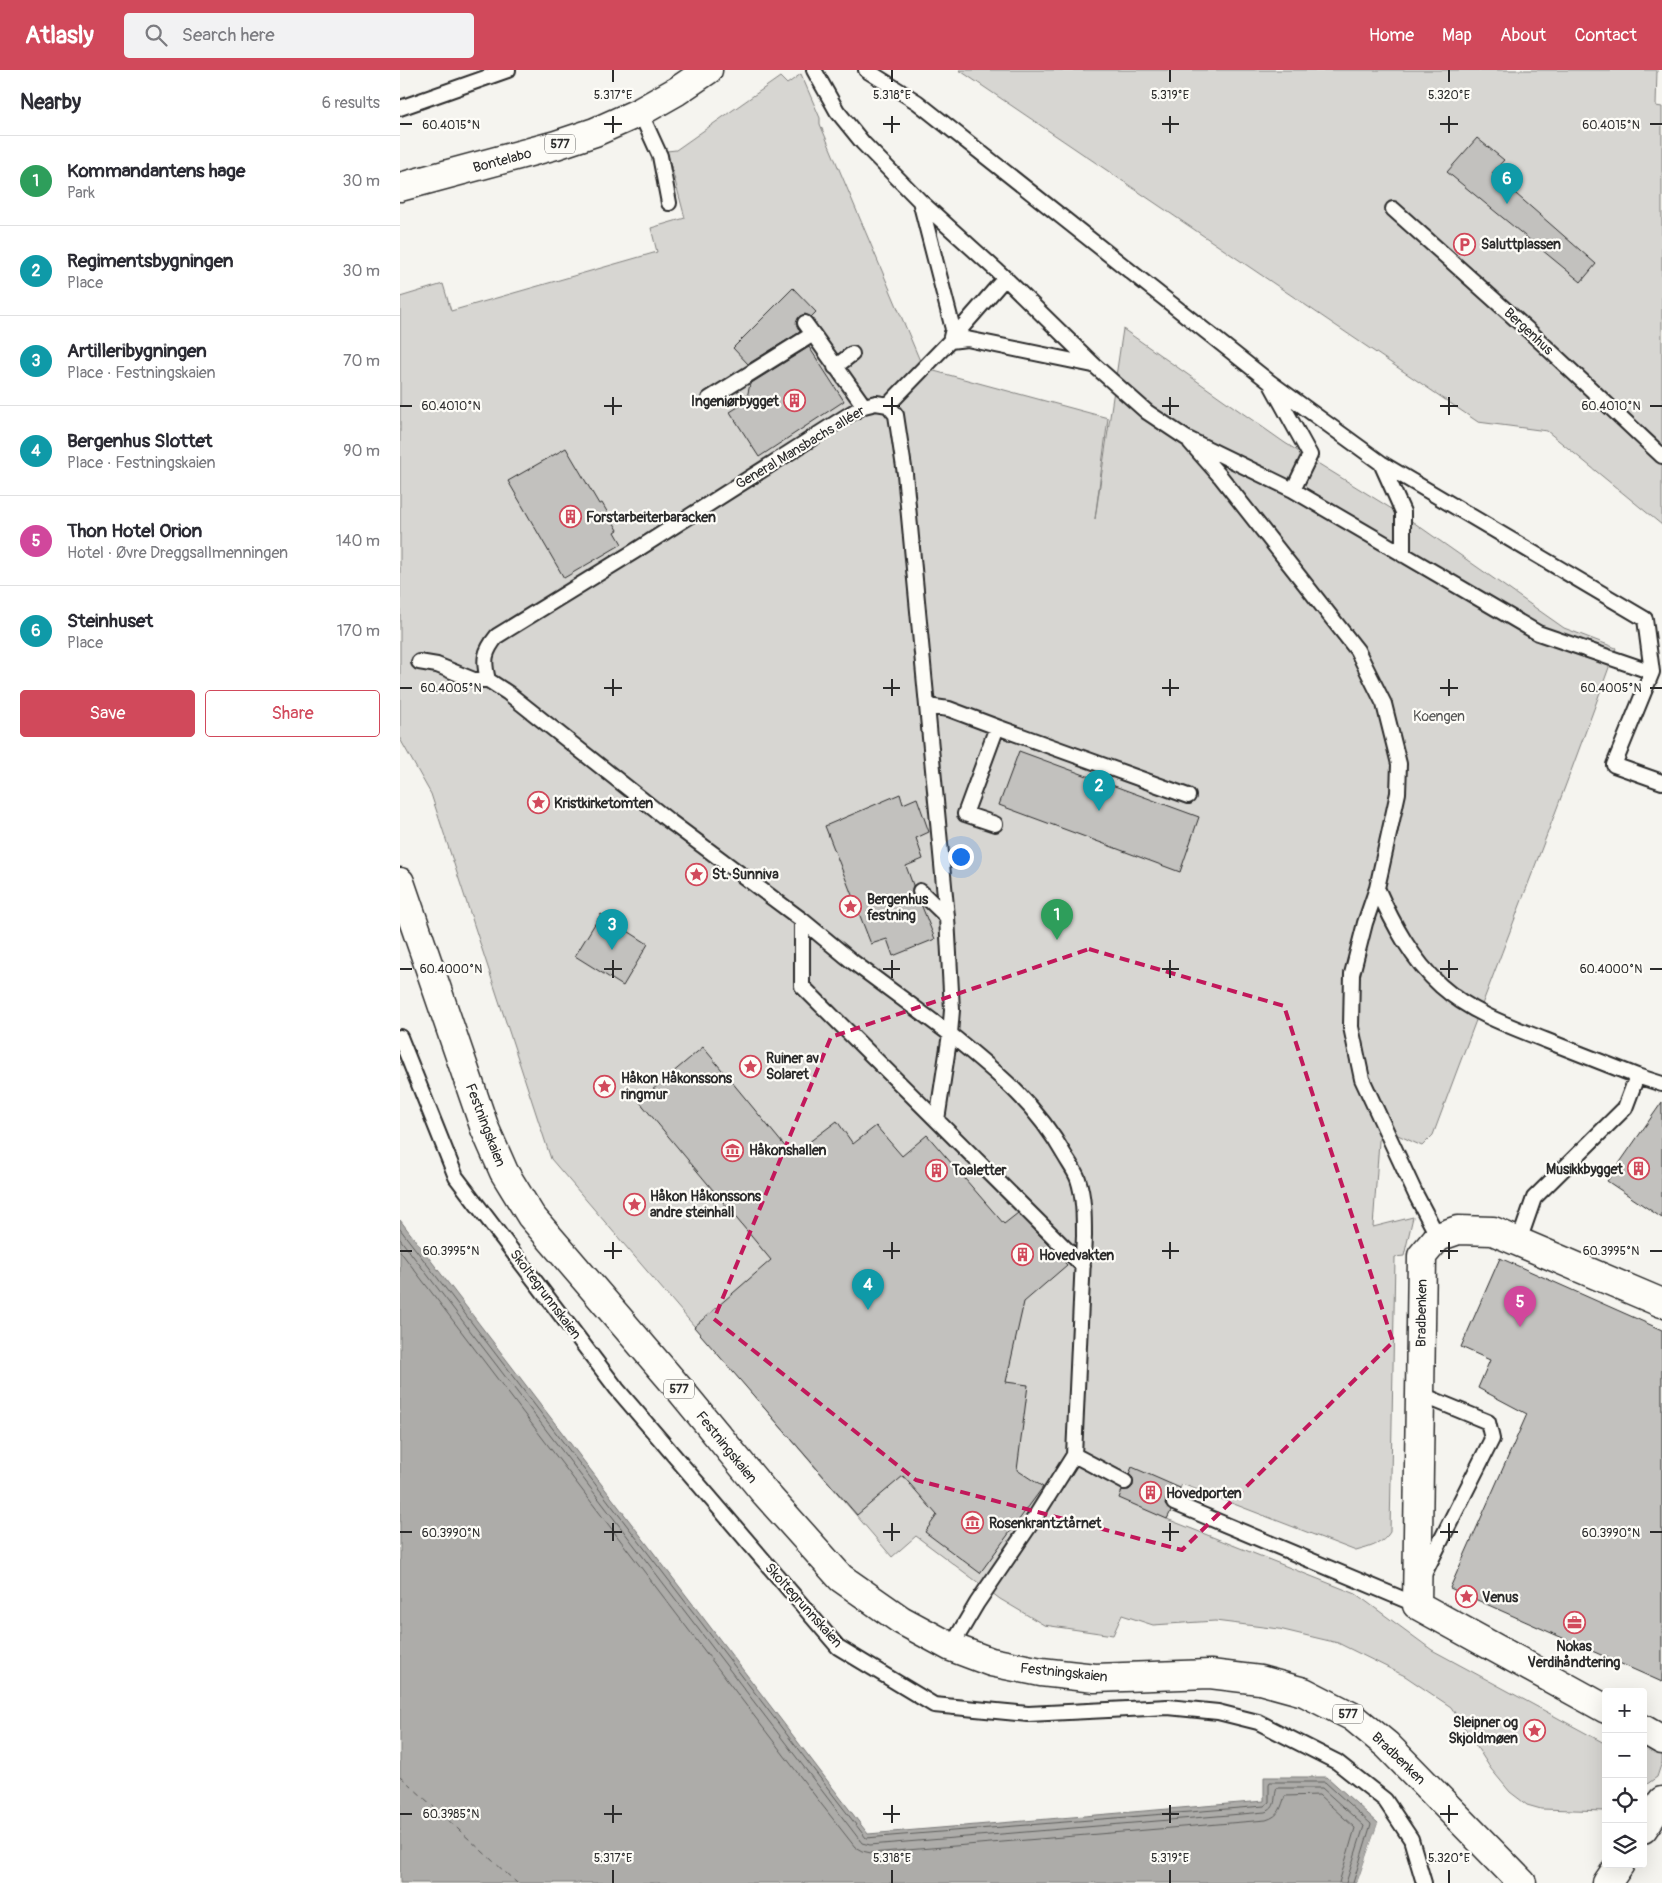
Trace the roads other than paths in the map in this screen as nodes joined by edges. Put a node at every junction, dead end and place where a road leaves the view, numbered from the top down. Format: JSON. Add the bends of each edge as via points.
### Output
{"nodes":[{"id":1,"x":508,"y":70,"type":"edge"},
{"id":2,"x":708,"y":70,"type":"edge"},
{"id":3,"x":814,"y":70,"type":"edge"},
{"id":4,"x":866,"y":70,"type":"edge"},
{"id":5,"x":400,"y":108,"type":"edge"},
{"id":6,"x":640,"y":112,"type":"junction"},
{"id":7,"x":400,"y":187,"type":"edge"},
{"id":8,"x":920,"y":201,"type":"junction"},
{"id":9,"x":669,"y":203,"type":"dead end"},
{"id":10,"x":1393,"y":209,"type":"dead end"},
{"id":11,"x":1005,"y":278,"type":"junction"},
{"id":12,"x":950,"y":341,"type":"junction"},
{"id":13,"x":852,"y":354,"type":"dead end"},
{"id":14,"x":1094,"y":365,"type":"junction"},
{"id":15,"x":836,"y":366,"type":"junction"},
{"id":16,"x":1271,"y":383,"type":"junction"},
{"id":17,"x":709,"y":399,"type":"dead end"},
{"id":18,"x":888,"y":405,"type":"junction"},
{"id":19,"x":864,"y":406,"type":"junction"},
{"id":20,"x":1186,"y":438,"type":"junction"},
{"id":21,"x":1662,"y":456,"type":"edge"},
{"id":22,"x":1381,"y":463,"type":"junction"},
{"id":23,"x":1294,"y":490,"type":"junction"},
{"id":24,"x":1403,"y":555,"type":"junction"},
{"id":25,"x":420,"y":662,"type":"dead end"},
{"id":26,"x":1652,"y":672,"type":"junction"},
{"id":27,"x":488,"y":680,"type":"junction"},
{"id":28,"x":927,"y":706,"type":"junction"},
{"id":29,"x":997,"y":728,"type":"junction"},
{"id":30,"x":1662,"y":782,"type":"edge"},
{"id":31,"x":1188,"y":796,"type":"dead end"},
{"id":32,"x":995,"y":824,"type":"dead end"},
{"id":33,"x":400,"y":882,"type":"edge"},
{"id":34,"x":1377,"y":888,"type":"junction"},
{"id":35,"x":920,"y":891,"type":"dead end"},
{"id":36,"x":947,"y":917,"type":"junction"},
{"id":37,"x":802,"y":920,"type":"junction"},
{"id":38,"x":950,"y":1034,"type":"junction"},
{"id":39,"x":400,"y":1037,"type":"edge"},
{"id":40,"x":1637,"y":1076,"type":"junction"},
{"id":41,"x":1662,"y":1084,"type":"edge"},
{"id":42,"x":937,"y":1120,"type":"junction"},
{"id":43,"x":1438,"y":1237,"type":"junction"},
{"id":44,"x":1519,"y":1241,"type":"junction"},
{"id":45,"x":1083,"y":1266,"type":"junction"},
{"id":46,"x":1662,"y":1302,"type":"edge"},
{"id":47,"x":1420,"y":1394,"type":"junction"},
{"id":48,"x":1074,"y":1455,"type":"junction"},
{"id":49,"x":1126,"y":1482,"type":"dead end"},
{"id":50,"x":1174,"y":1503,"type":"dead end"},
{"id":51,"x":1417,"y":1596,"type":"junction"},
{"id":52,"x":951,"y":1647,"type":"junction"},
{"id":53,"x":1157,"y":1676,"type":"joint"},
{"id":54,"x":1602,"y":1707,"type":"edge"},
{"id":55,"x":1647,"y":1731,"type":"edge"},
{"id":56,"x":1662,"y":1740,"type":"edge"},
{"id":57,"x":1662,"y":1800,"type":"edge"},
{"id":58,"x":1647,"y":1823,"type":"edge"},
{"id":59,"x":1617,"y":1868,"type":"edge"},
{"id":60,"x":1424,"y":1883,"type":"edge"},
{"id":61,"x":1522,"y":1883,"type":"edge"},
{"id":62,"x":1607,"y":1883,"type":"edge"}],
"edges":[{"from":1,"to":5,"type":"lane"},
{"from":2,"to":6,"type":"main road","name":"Bontelabo","number":"577"},
{"from":3,"to":8,"type":"lane","via":[[837,111],[863,143]]},
{"from":4,"to":16,"type":"lane","via":[[917,102]]},
{"from":6,"to":7,"type":"main road","name":"Bontelabo","number":"577","via":[[556,145]]},
{"from":6,"to":9,"type":"lane","via":[[660,156]]},
{"from":8,"to":11,"type":"lane"},
{"from":8,"to":12,"type":"lane","via":[[953,329]]},
{"from":10,"to":21,"type":"lane","name":"Bergenhus"},
{"from":11,"to":12,"type":"lane"},
{"from":11,"to":14,"type":"lane"},
{"from":12,"to":14,"type":"lane","via":[[967,340]]},
{"from":12,"to":18,"type":"lane"},
{"from":13,"to":15,"type":"lane"},
{"from":14,"to":20,"type":"lane","via":[[1147,412]]},
{"from":15,"to":17,"type":"lane","via":[[809,328]]},
{"from":15,"to":19,"type":"lane"},
{"from":16,"to":22,"type":"lane"},
{"from":16,"to":23,"type":"lane","via":[[1310,456]]},
{"from":18,"to":19,"type":"lane","name":"General Mansbachs alléer","via":[[876,402]]},
{"from":18,"to":28,"type":"lane","via":[[896,415],[904,474]]},
{"from":19,"to":27,"type":"lane","name":"General Mansbachs alléer","via":[[497,636],[488,648],[484,664]]},
{"from":20,"to":23,"type":"lane"},
{"from":20,"to":34,"type":"lane","via":[[1220,476],[1357,650],[1384,704],[1399,764],[1398,793]]},
{"from":22,"to":24,"type":"lane","via":[[1403,512]]},
{"from":22,"to":26,"type":"lane","via":[[1645,619]]},
{"from":23,"to":24,"type":"lane"},
{"from":24,"to":26,"type":"lane","via":[[1538,634]]},
{"from":25,"to":27,"type":"lane","via":[[437,665],[474,680]]},
{"from":26,"to":30,"type":"lane","via":[[1614,765]]},
{"from":27,"to":37,"type":"lane"},
{"from":28,"to":29,"type":"lane","via":[[948,709]]},
{"from":28,"to":36,"type":"lane"},
{"from":29,"to":31,"type":"lane"},
{"from":29,"to":32,"type":"lane","via":[[965,814]]},
{"from":33,"to":52,"type":"main road","name":"Festningskaien","number":"577","via":[[485,1129],[504,1172],[531,1216],[841,1578],[901,1620]]},
{"from":34,"to":40,"type":"lane","via":[[1390,918],[1415,957],[1441,986],[1469,1007]]},
{"from":34,"to":43,"type":"lane","via":[[1352,974],[1352,1026],[1362,1080]]},
{"from":35,"to":36,"type":"lane"},
{"from":36,"to":38,"type":"lane","via":[[952,1010]]},
{"from":37,"to":38,"type":"lane"},
{"from":37,"to":42,"type":"lane","via":[[802,986]]},
{"from":38,"to":42,"type":"lane"},
{"from":38,"to":45,"type":"lane","via":[[1031,1106],[1057,1142],[1080,1188]]},
{"from":39,"to":60,"type":"lane","name":"Skoltegrunnskaien","via":[[456,1177],[617,1389],[838,1646],[934,1704],[1028,1714],[1168,1707],[1218,1712],[1258,1722],[1337,1762],[1385,1800],[1411,1839]]},
{"from":40,"to":41,"type":"lane"},
{"from":40,"to":44,"type":"lane","via":[[1625,1108],[1534,1198]]},
{"from":42,"to":45,"type":"lane"},
{"from":43,"to":44,"type":"main road","via":[[1458,1230],[1493,1231]]},
{"from":43,"to":47,"type":"main road","name":"Bradbenken","via":[[1422,1256]]},
{"from":44,"to":46,"type":"main road"},
{"from":45,"to":48,"type":"lane"},
{"from":47,"to":51,"type":"main road","name":"Bradbenken"},
{"from":47,"to":51,"type":"lane","via":[[1488,1422],[1492,1439]]},
{"from":48,"to":49,"type":"lane"},
{"from":48,"to":52,"type":"lane"},
{"from":50,"to":51,"type":"lane"},
{"from":51,"to":54,"type":"main road"},
{"from":52,"to":53,"type":"main road","name":"Festningskaien","number":"577","via":[[991,1662],[1041,1672],[1095,1678]]},
{"from":53,"to":61,"type":"main road","name":"Bradbenken","number":"577","via":[[1210,1674],[1260,1680],[1304,1692],[1353,1717],[1387,1744]]},
{"from":55,"to":56,"type":"main road"},
{"from":57,"to":58,"type":"main road"},
{"from":59,"to":62,"type":"main road"}]}
